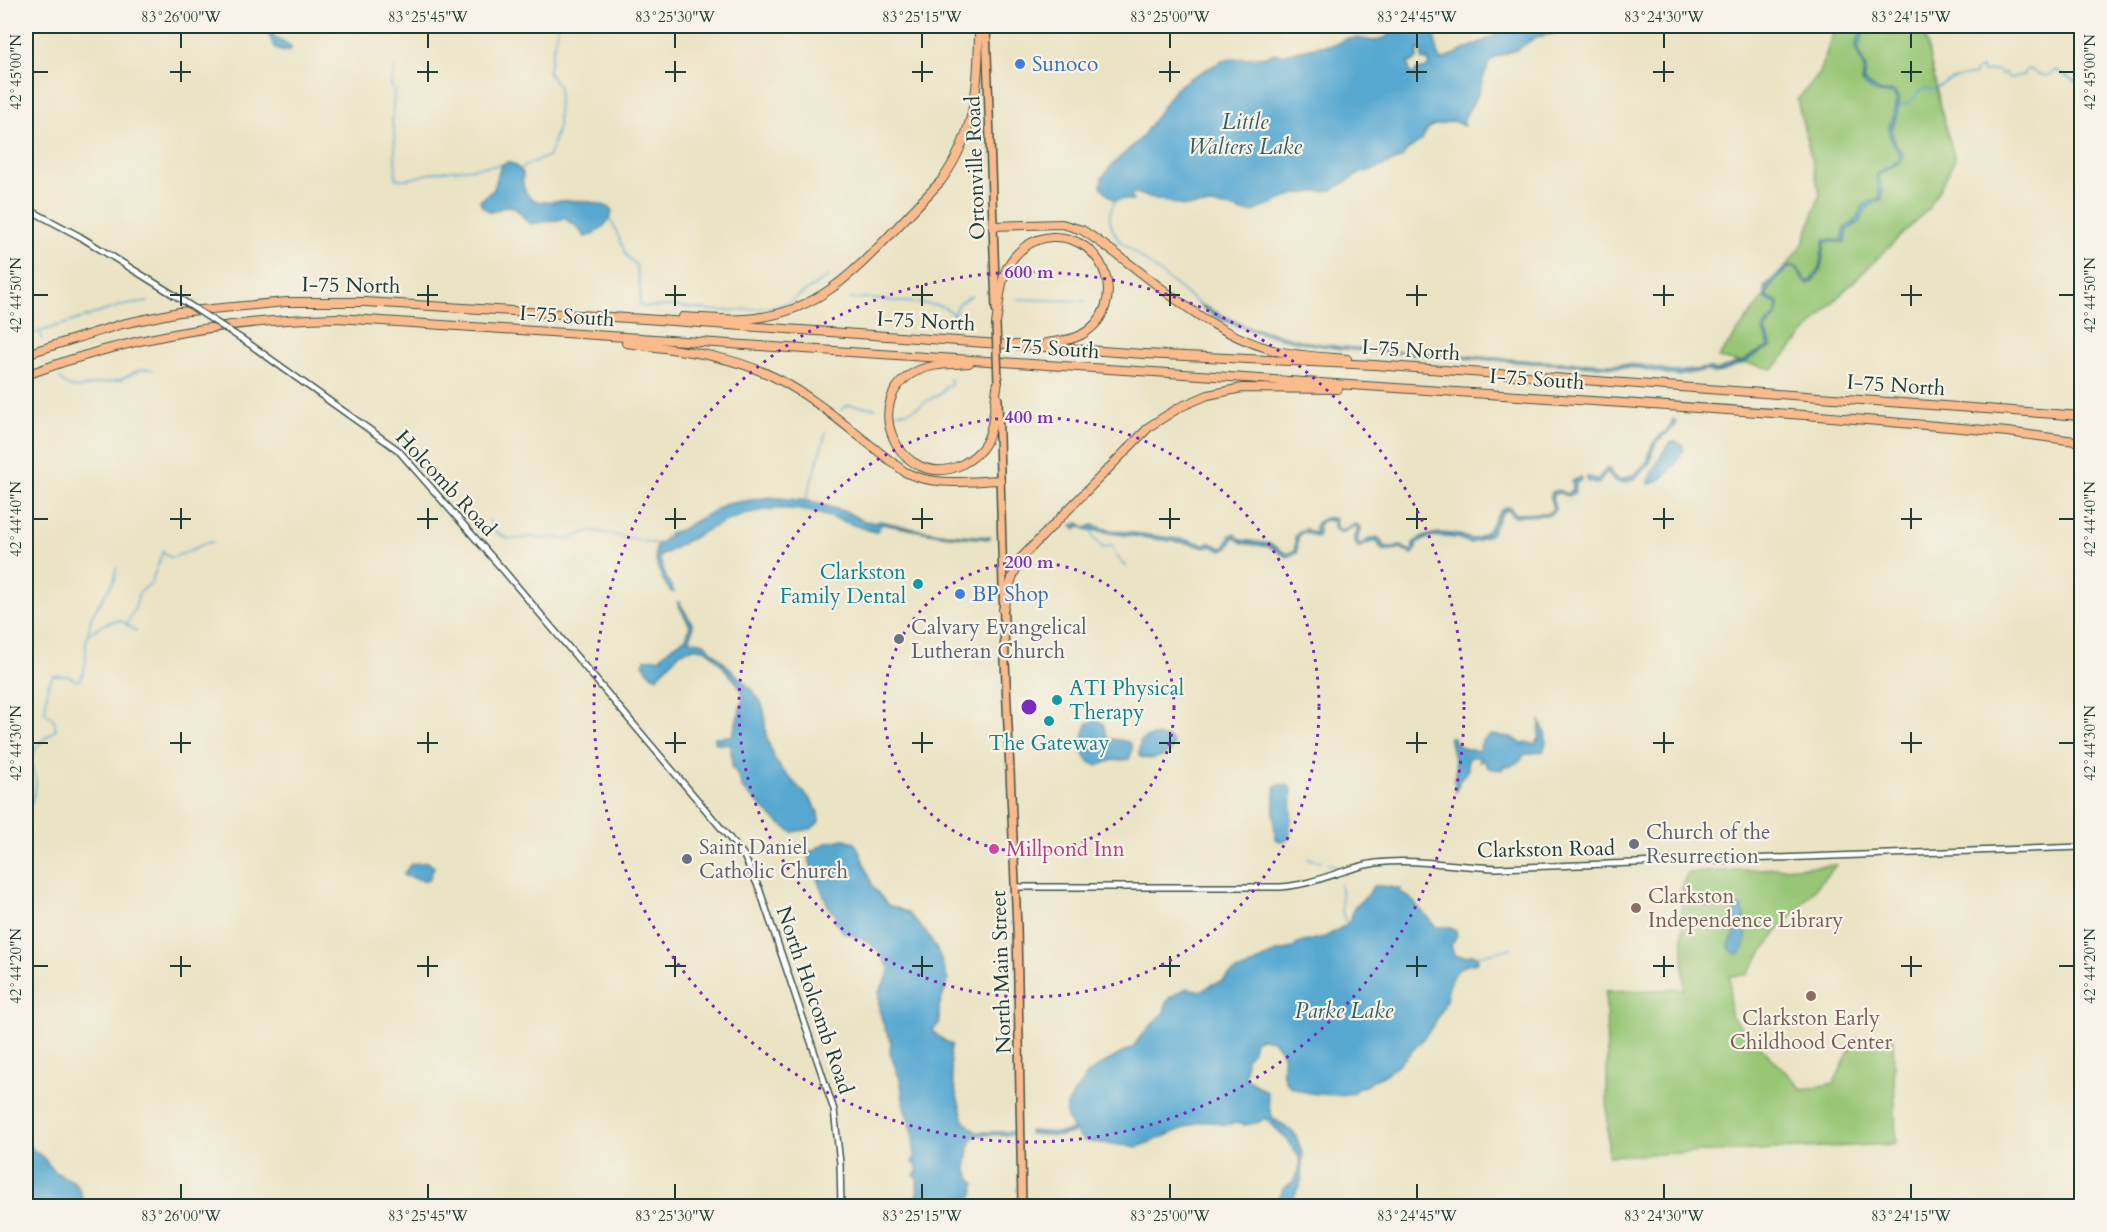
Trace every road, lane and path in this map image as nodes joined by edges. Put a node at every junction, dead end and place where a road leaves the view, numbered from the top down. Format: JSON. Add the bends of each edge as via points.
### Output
{"nodes":[{"id":1,"x":979,"y":26,"type":"edge"},
{"id":2,"x":986,"y":26,"type":"edge"},
{"id":3,"x":26,"y":208,"type":"edge"},
{"id":4,"x":993,"y":226,"type":"junction"},
{"id":5,"x":644,"y":319,"type":"junction"},
{"id":6,"x":996,"y":324,"type":"junction"},
{"id":7,"x":559,"y":334,"type":"junction"},
{"id":8,"x":1021,"y":344,"type":"junction"},
{"id":9,"x":26,"y":354,"type":"edge"},
{"id":10,"x":984,"y":361,"type":"junction"},
{"id":11,"x":1374,"y":365,"type":"junction"},
{"id":12,"x":26,"y":375,"type":"edge"},
{"id":13,"x":998,"y":382,"type":"junction"},
{"id":14,"x":1393,"y":388,"type":"junction"},
{"id":15,"x":2082,"y":416,"type":"edge"},
{"id":16,"x":2082,"y":442,"type":"edge"},
{"id":17,"x":1000,"y":480,"type":"junction"},
{"id":18,"x":1004,"y":610,"type":"junction"},
{"id":19,"x":714,"y":819,"type":"joint"},
{"id":20,"x":2082,"y":848,"type":"edge"},
{"id":21,"x":1015,"y":887,"type":"junction"},
{"id":22,"x":1022,"y":1204,"type":"edge"},
{"id":23,"x":841,"y":1206,"type":"edge"}],
"edges":[{"from":1,"to":5,"type":"highway","via":[[974,111],[961,149],[940,181],[856,270],[811,302],[763,317]]},
{"from":2,"to":4,"type":"main road","name":"Ortonville Road"},
{"from":3,"to":19,"type":"street","name":"Holcomb Road","bridge":true,"via":[[174,295],[398,450]]},
{"from":4,"to":6,"type":"main road","name":"Ortonville Road"},
{"from":4,"to":11,"type":"highway","via":[[1062,224],[1082,230],[1224,331],[1274,350]]},
{"from":5,"to":8,"type":"highway","name":"I-75 North"},
{"from":5,"to":9,"type":"highway","name":"I-75 North","via":[[365,302],[286,302],[179,312],[122,324]]},
{"from":6,"to":8,"type":"highway","via":[[1007,267],[1019,251],[1048,237],[1068,238],[1085,246],[1098,258],[1106,276],[1108,295],[1100,318],[1071,340]]},
{"from":6,"to":13,"type":"main road","name":"Ortonville Road","bridge":true},
{"from":7,"to":10,"type":"highway","name":"I-75 South"},
{"from":7,"to":12,"type":"highway","name":"I-75 South","via":[[337,318],[253,322],[152,337]]},
{"from":7,"to":17,"type":"highway","via":[[697,352],[741,363],[788,384],[915,477],[928,481]]},
{"from":8,"to":11,"type":"highway","name":"I-75 North"},
{"from":10,"to":13,"type":"highway","via":[[933,365],[906,377],[892,396],[888,413],[894,441],[909,459],[923,467],[951,469],[968,461],[988,439]]},
{"from":10,"to":14,"type":"highway","name":"I-75 South"},
{"from":11,"to":15,"type":"highway","name":"I-75 North"},
{"from":13,"to":17,"type":"main road","name":"North Main Street"},
{"from":14,"to":16,"type":"highway","name":"I-75 South","via":[[1939,425]]},
{"from":14,"to":18,"type":"highway","via":[[1242,388],[1201,398],[1170,412],[1150,426],[1020,559]]},
{"from":17,"to":18,"type":"main road","name":"North Main Street"},
{"from":18,"to":21,"type":"main road","name":"North Main Street"},
{"from":19,"to":23,"type":"street","name":"North Holcomb Road","via":[[743,854],[753,873],[827,1087],[837,1126]]},
{"from":20,"to":21,"type":"street","name":"Clarkston Road","via":[[1498,868],[1402,861],[1362,866],[1304,885],[1281,887]]},
{"from":21,"to":22,"type":"main road","name":"North Main Street"}]}
